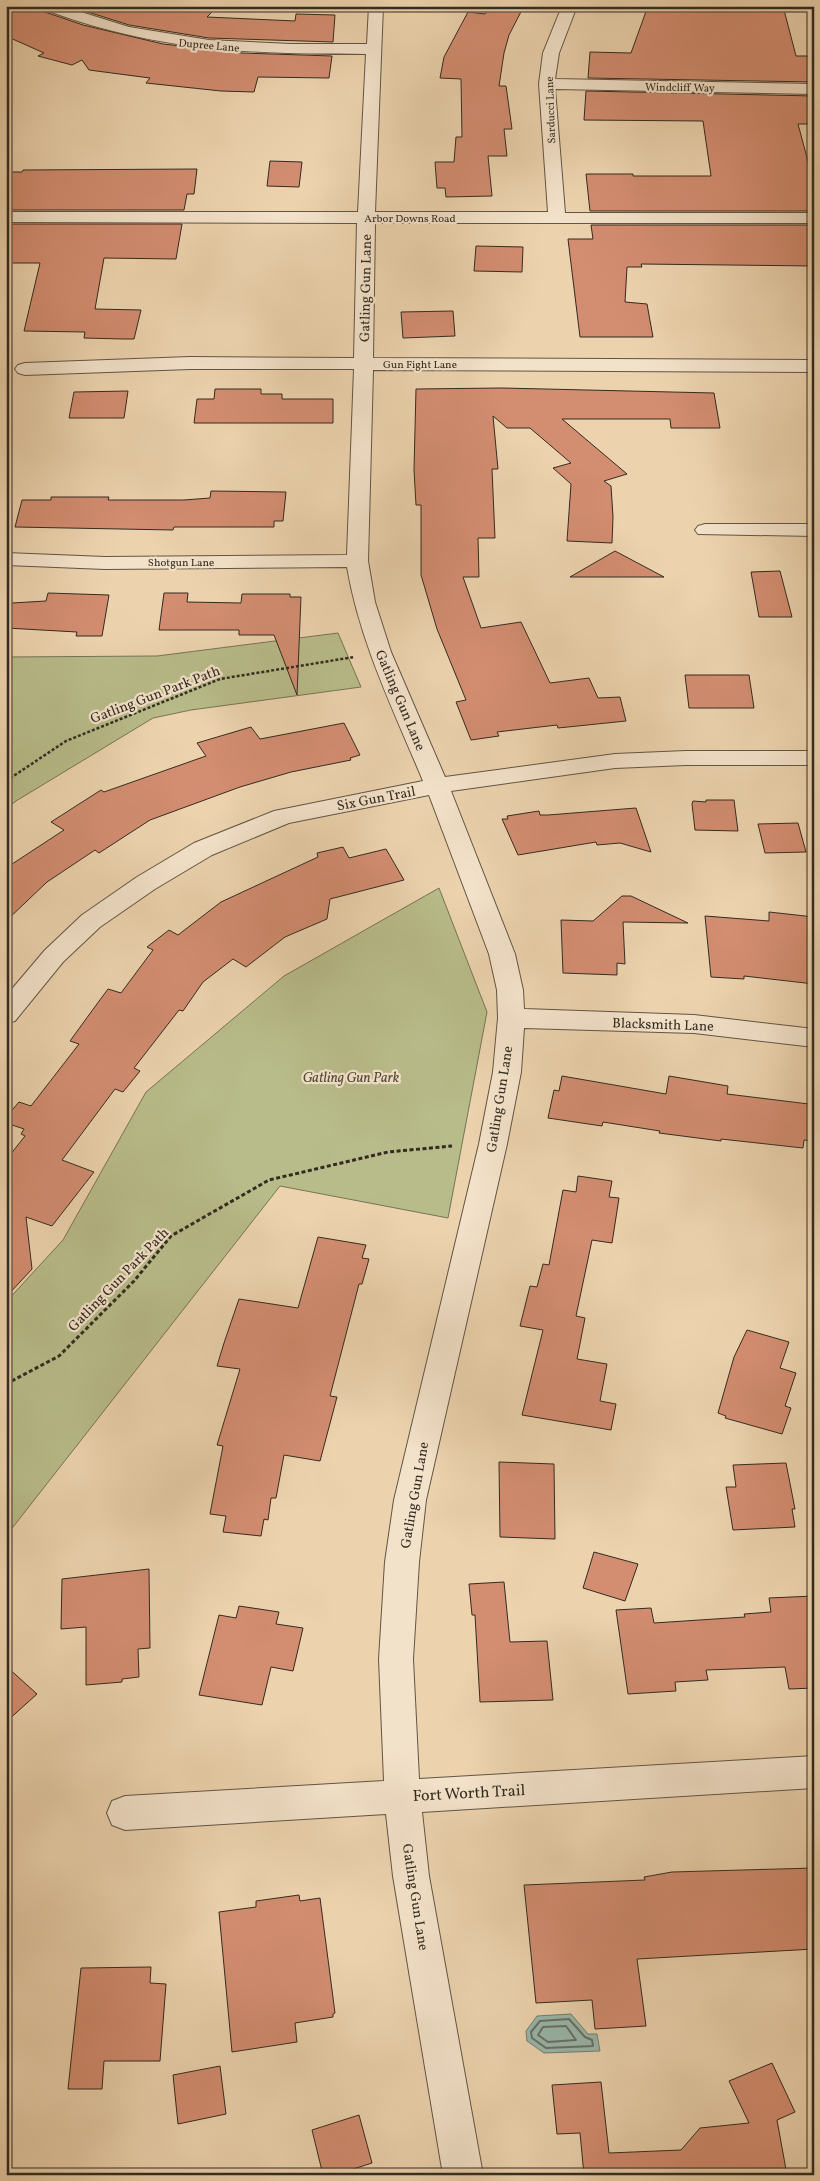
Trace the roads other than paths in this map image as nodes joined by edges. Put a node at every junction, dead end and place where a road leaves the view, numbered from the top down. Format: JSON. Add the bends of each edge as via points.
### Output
{"nodes":[{"id":1,"x":48,"y":6,"type":"edge"},
{"id":2,"x":376,"y":6,"type":"edge"},
{"id":3,"x":570,"y":6,"type":"edge"},
{"id":4,"x":374,"y":49,"type":"junction"},
{"id":5,"x":547,"y":84,"type":"junction"},
{"id":6,"x":814,"y":89,"type":"edge"},
{"id":7,"x":6,"y":217,"type":"edge"},
{"id":8,"x":366,"y":218,"type":"junction"},
{"id":9,"x":556,"y":218,"type":"junction"},
{"id":10,"x":814,"y":218,"type":"edge"},
{"id":11,"x":362,"y":364,"type":"junction"},
{"id":12,"x":814,"y":366,"type":"edge"},
{"id":13,"x":25,"y":369,"type":"dead end"},
{"id":14,"x":705,"y":530,"type":"dead end"},
{"id":15,"x":814,"y":530,"type":"edge"},
{"id":16,"x":6,"y":559,"type":"edge"},
{"id":17,"x":357,"y":561,"type":"junction"},
{"id":18,"x":814,"y":758,"type":"edge"},
{"id":19,"x":437,"y":786,"type":"junction"},
{"id":20,"x":6,"y":1014,"type":"edge"},
{"id":21,"x":511,"y":1018,"type":"junction"},
{"id":22,"x":814,"y":1038,"type":"edge"},
{"id":23,"x":814,"y":1772,"type":"edge"},
{"id":24,"x":402,"y":1796,"type":"junction"},
{"id":25,"x":125,"y":1812,"type":"dead end"},
{"id":26,"x":464,"y":2175,"type":"edge"}],
"edges":[{"from":1,"to":4,"type":"street","name":"Dupree Lane","via":[[116,30],[178,42],[270,49]]},
{"from":2,"to":4,"type":"street","name":"Gatling Gun Lane"},
{"from":3,"to":5,"type":"street","name":"Sarducci Lane","via":[[551,53]]},
{"from":4,"to":8,"type":"street","name":"Gatling Gun Lane"},
{"from":5,"to":6,"type":"street","name":"Windcliff Way"},
{"from":5,"to":9,"type":"street","name":"Sarducci Lane"},
{"from":7,"to":8,"type":"street","name":"Arbor Downs Road"},
{"from":8,"to":9,"type":"street","name":"Arbor Downs Road"},
{"from":8,"to":11,"type":"street","name":"Gatling Gun Lane"},
{"from":9,"to":10,"type":"street","name":"Arbor Downs Road"},
{"from":11,"to":12,"type":"street","name":"Gun Fight Lane"},
{"from":11,"to":13,"type":"street","name":"Gun Fight Lane","via":[[190,363]]},
{"from":11,"to":17,"type":"street","name":"Gatling Gun Lane"},
{"from":14,"to":15,"type":"street"},
{"from":16,"to":17,"type":"street","name":"Shotgun Lane","via":[[105,563]]},
{"from":17,"to":19,"type":"street","name":"Gatling Gun Lane","via":[[364,602],[380,652]]},
{"from":18,"to":19,"type":"street","name":"Six Gun Trail","via":[[615,761]]},
{"from":19,"to":20,"type":"street","name":"Six Gun Trail","via":[[283,816],[203,850],[146,883],[91,921],[54,956]]},
{"from":19,"to":21,"type":"street","name":"Gatling Gun Lane","via":[[502,954],[510,990]]},
{"from":21,"to":22,"type":"street","name":"Blacksmith Lane","via":[[694,1024]]},
{"from":21,"to":24,"type":"street","name":"Gatling Gun Lane","via":[[507,1072],[493,1144],[410,1500],[402,1562],[396,1659]]},
{"from":23,"to":24,"type":"street","name":"Fort Worth Trail"},
{"from":24,"to":25,"type":"street","name":"Fort Worth Trail"},
{"from":24,"to":26,"type":"street","name":"Gatling Gun Lane","via":[[411,1876]]}]}
